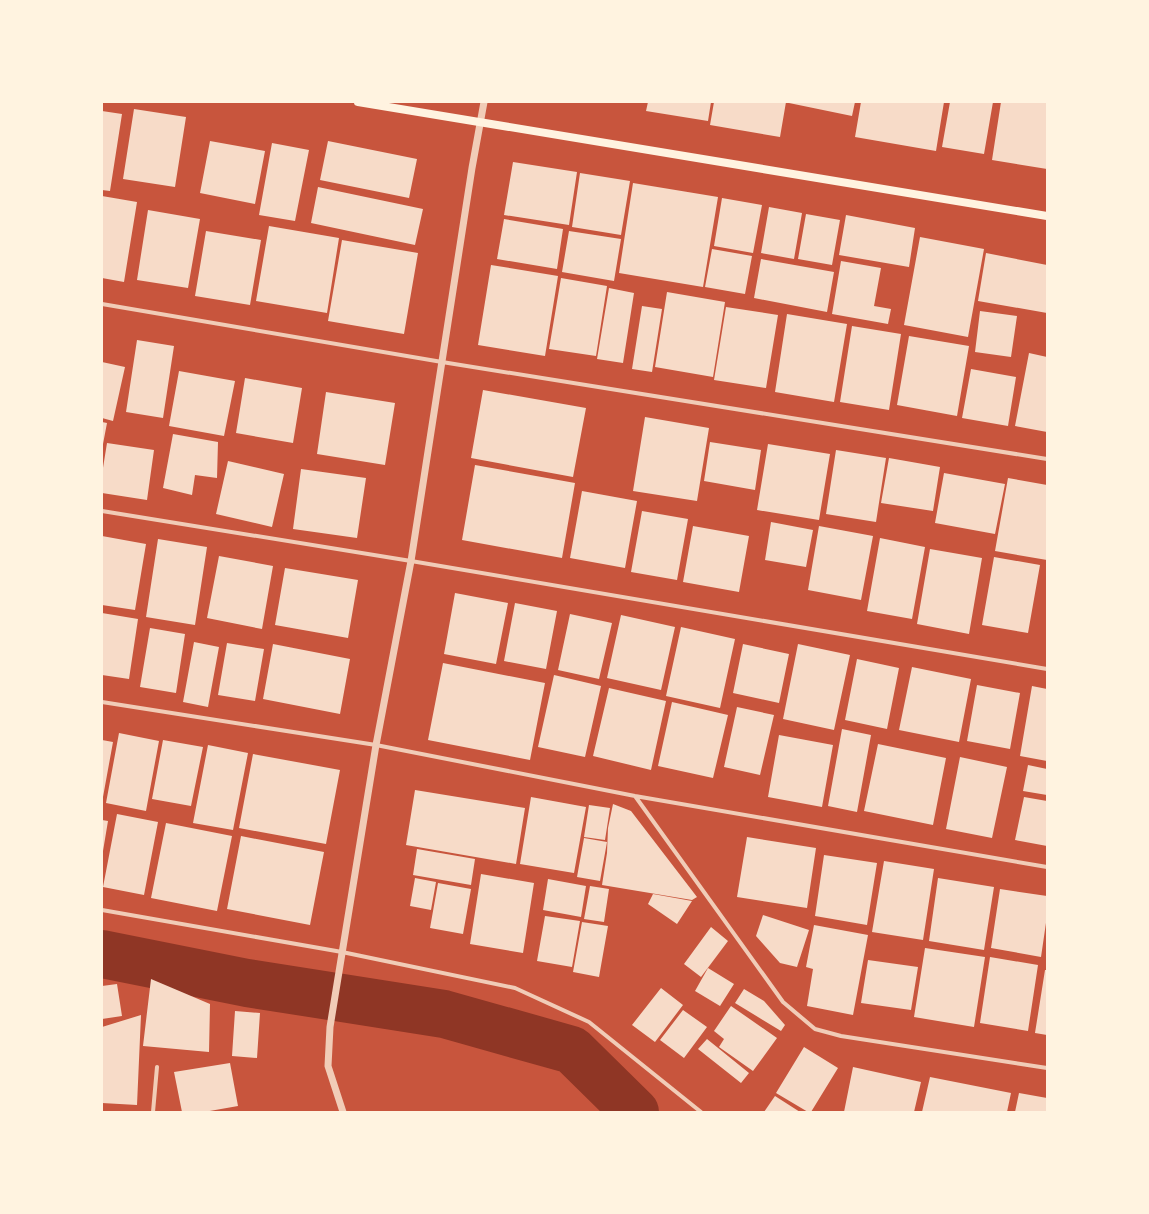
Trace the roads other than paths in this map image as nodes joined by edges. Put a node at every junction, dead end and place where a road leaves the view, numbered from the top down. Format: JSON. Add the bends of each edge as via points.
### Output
{"nodes":[{"id":1,"x":358,"y":102,"type":"edge"},
{"id":2,"x":484,"y":102,"type":"edge"},
{"id":3,"x":481,"y":123,"type":"junction"},
{"id":4,"x":1047,"y":216,"type":"edge"},
{"id":5,"x":102,"y":304,"type":"edge"},
{"id":6,"x":442,"y":362,"type":"junction"},
{"id":7,"x":1047,"y":459,"type":"edge"},
{"id":8,"x":102,"y":511,"type":"edge"},
{"id":9,"x":411,"y":561,"type":"junction"},
{"id":10,"x":1047,"y":669,"type":"edge"},
{"id":11,"x":102,"y":702,"type":"edge"},
{"id":12,"x":376,"y":745,"type":"junction"},
{"id":13,"x":635,"y":796,"type":"junction"},
{"id":14,"x":1047,"y":866,"type":"edge"},
{"id":15,"x":102,"y":910,"type":"edge"},
{"id":16,"x":342,"y":952,"type":"junction"},
{"id":17,"x":157,"y":1067,"type":"dead end"},
{"id":18,"x":1047,"y":1068,"type":"edge"},
{"id":19,"x":153,"y":1112,"type":"edge"},
{"id":20,"x":343,"y":1112,"type":"edge"},
{"id":21,"x":701,"y":1112,"type":"edge"}],
"edges":[{"from":1,"to":3,"type":"main road"},
{"from":2,"to":3,"type":"street"},
{"from":3,"to":4,"type":"main road"},
{"from":3,"to":6,"type":"street"},
{"from":5,"to":6,"type":"street"},
{"from":6,"to":7,"type":"street"},
{"from":6,"to":9,"type":"street"},
{"from":8,"to":9,"type":"street"},
{"from":9,"to":10,"type":"street"},
{"from":9,"to":12,"type":"street"},
{"from":11,"to":12,"type":"street"},
{"from":12,"to":13,"type":"street"},
{"from":12,"to":16,"type":"street"},
{"from":13,"to":14,"type":"street"},
{"from":13,"to":18,"type":"street","via":[[783,1002],[815,1029],[841,1036]]},
{"from":15,"to":16,"type":"street"},
{"from":16,"to":20,"type":"street","via":[[330,1027],[328,1066]]},
{"from":16,"to":21,"type":"street","via":[[515,988],[589,1022]]},
{"from":17,"to":19,"type":"street"}]}
